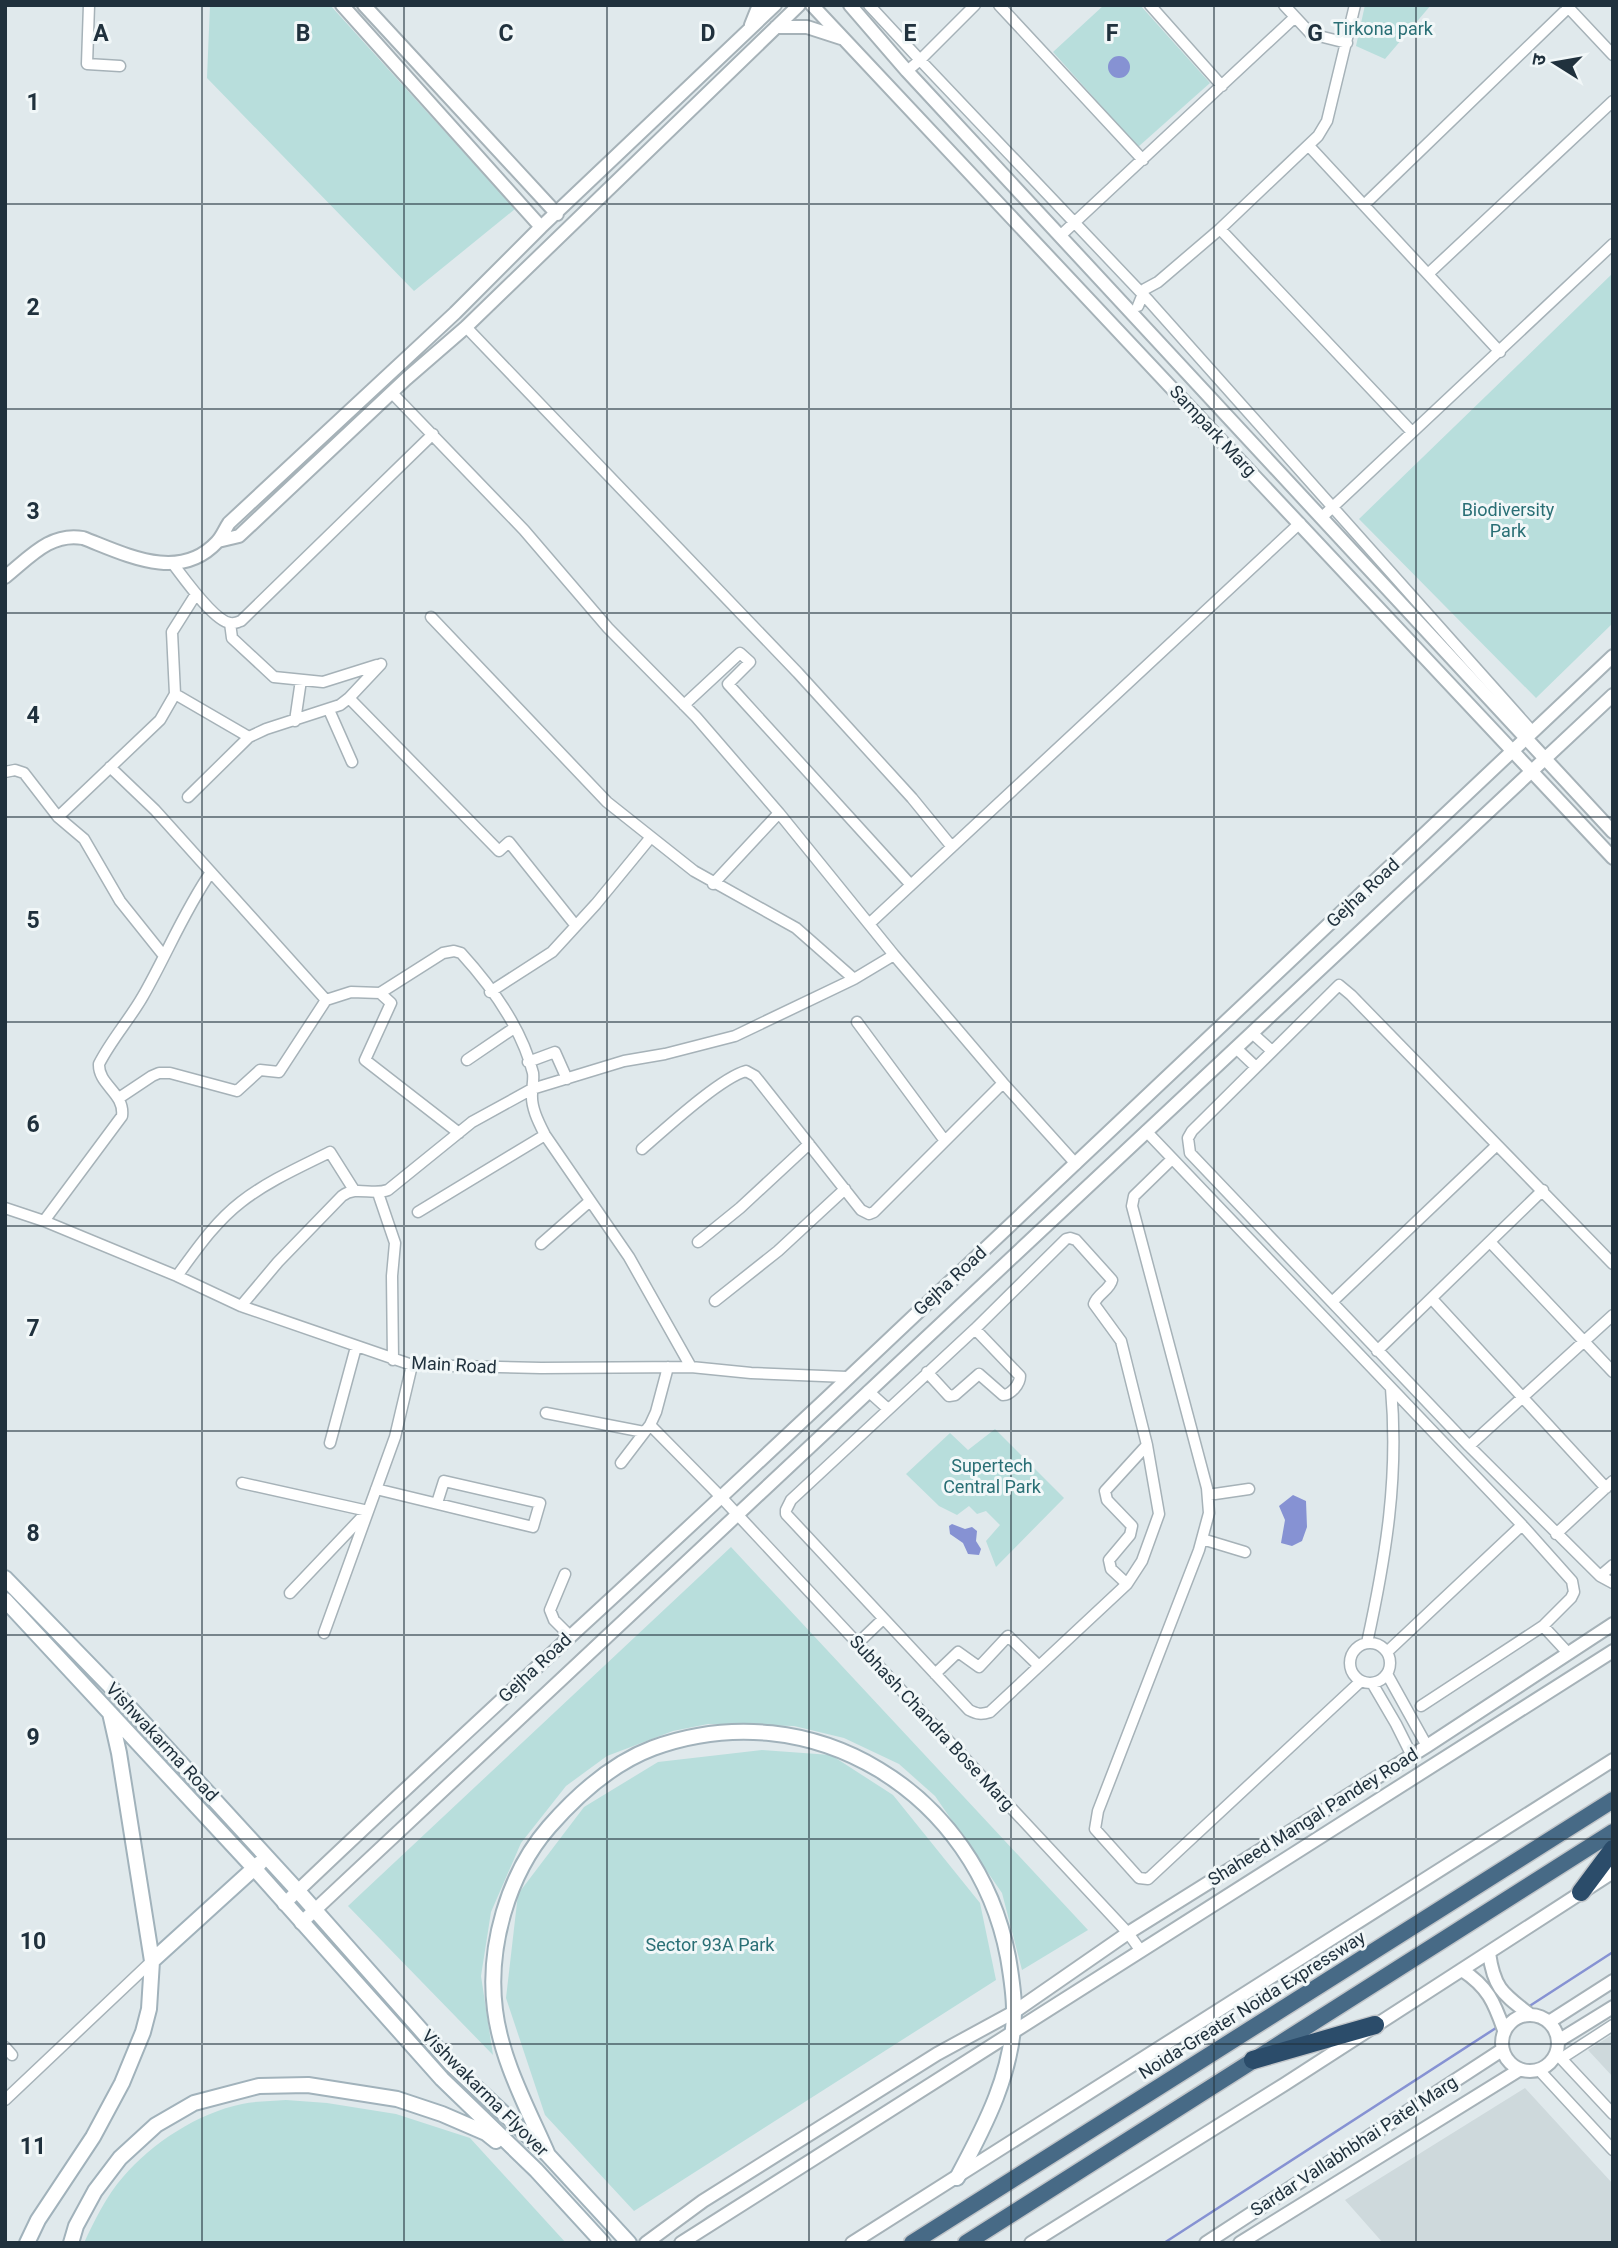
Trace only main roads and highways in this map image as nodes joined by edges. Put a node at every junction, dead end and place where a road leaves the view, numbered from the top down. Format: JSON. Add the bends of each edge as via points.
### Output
{"nodes":[{"id":1,"x":5,"y":1578,"type":"edge"},
{"id":2,"x":5,"y":1600,"type":"edge"},
{"id":3,"x":110,"y":1711,"type":"junction"},
{"id":4,"x":1613,"y":1800,"type":"edge"},
{"id":5,"x":1613,"y":1832,"type":"edge"},
{"id":6,"x":1613,"y":1849,"type":"edge"},
{"id":7,"x":268,"y":1857,"type":"junction"},
{"id":8,"x":254,"y":1868,"type":"junction"},
{"id":9,"x":1581,"y":1892,"type":"road end"},
{"id":10,"x":315,"y":1910,"type":"joint"},
{"id":11,"x":301,"y":1923,"type":"joint"},
{"id":12,"x":152,"y":1961,"type":"junction"},
{"id":13,"x":1375,"y":2025,"type":"road end"},
{"id":14,"x":1253,"y":2060,"type":"junction"},
{"id":15,"x":548,"y":2155,"type":"junction"},
{"id":16,"x":536,"y":2170,"type":"junction"},
{"id":17,"x":957,"y":2178,"type":"road end"},
{"id":18,"x":27,"y":2243,"type":"edge"},
{"id":19,"x":71,"y":2243,"type":"edge"},
{"id":20,"x":603,"y":2243,"type":"edge"},
{"id":21,"x":629,"y":2243,"type":"edge"},
{"id":22,"x":912,"y":2243,"type":"edge"},
{"id":23,"x":966,"y":2243,"type":"edge"}],
"edges":[{"from":1,"to":7,"type":"main road","name":"Vishwakarma Road"},
{"from":2,"to":3,"type":"main road","name":"Vishwakarma Road"},
{"from":3,"to":8,"type":"main road","name":"Vishwakarma Road"},
{"from":3,"to":12,"type":"main road"},
{"from":4,"to":22,"type":"highway","name":"Noida-Greater Noida Expressway"},
{"from":5,"to":14,"type":"highway"},
{"from":6,"to":9,"type":"highway"},
{"from":7,"to":8,"type":"main road"},
{"from":7,"to":10,"type":"main road","name":"Vishwakarma Road"},
{"from":8,"to":11,"type":"main road","name":"Vishwakarma Road"},
{"from":8,"to":12,"type":"main road"},
{"from":10,"to":15,"type":"main road","name":"Vishwakarma Flyover","via":[[452,2065]]},
{"from":11,"to":16,"type":"main road","name":"Vishwakarma Flyover","via":[[442,2079]]},
{"from":12,"to":18,"type":"main road","via":[[147,2019],[122,2082]]},
{"from":13,"to":14,"type":"highway"},
{"from":14,"to":23,"type":"highway"},
{"from":15,"to":17,"type":"main road","via":[[502,2043],[495,2009],[494,1968],[515,1879],[538,1839],[570,1802],[612,1771],[652,1749],[743,1732],[792,1735],[835,1747],[871,1764],[916,1796],[961,1844],[989,1891],[1013,1983],[1012,2035],[990,2115]]},
{"from":15,"to":21,"type":"main road","name":"Vishwakarma Flyover"},
{"from":16,"to":19,"type":"main road","via":[[486,2133],[397,2099],[308,2085],[259,2086],[194,2103],[156,2125],[120,2158],[95,2191]]},
{"from":16,"to":20,"type":"main road","name":"Vishwakarma Flyover"}]}
